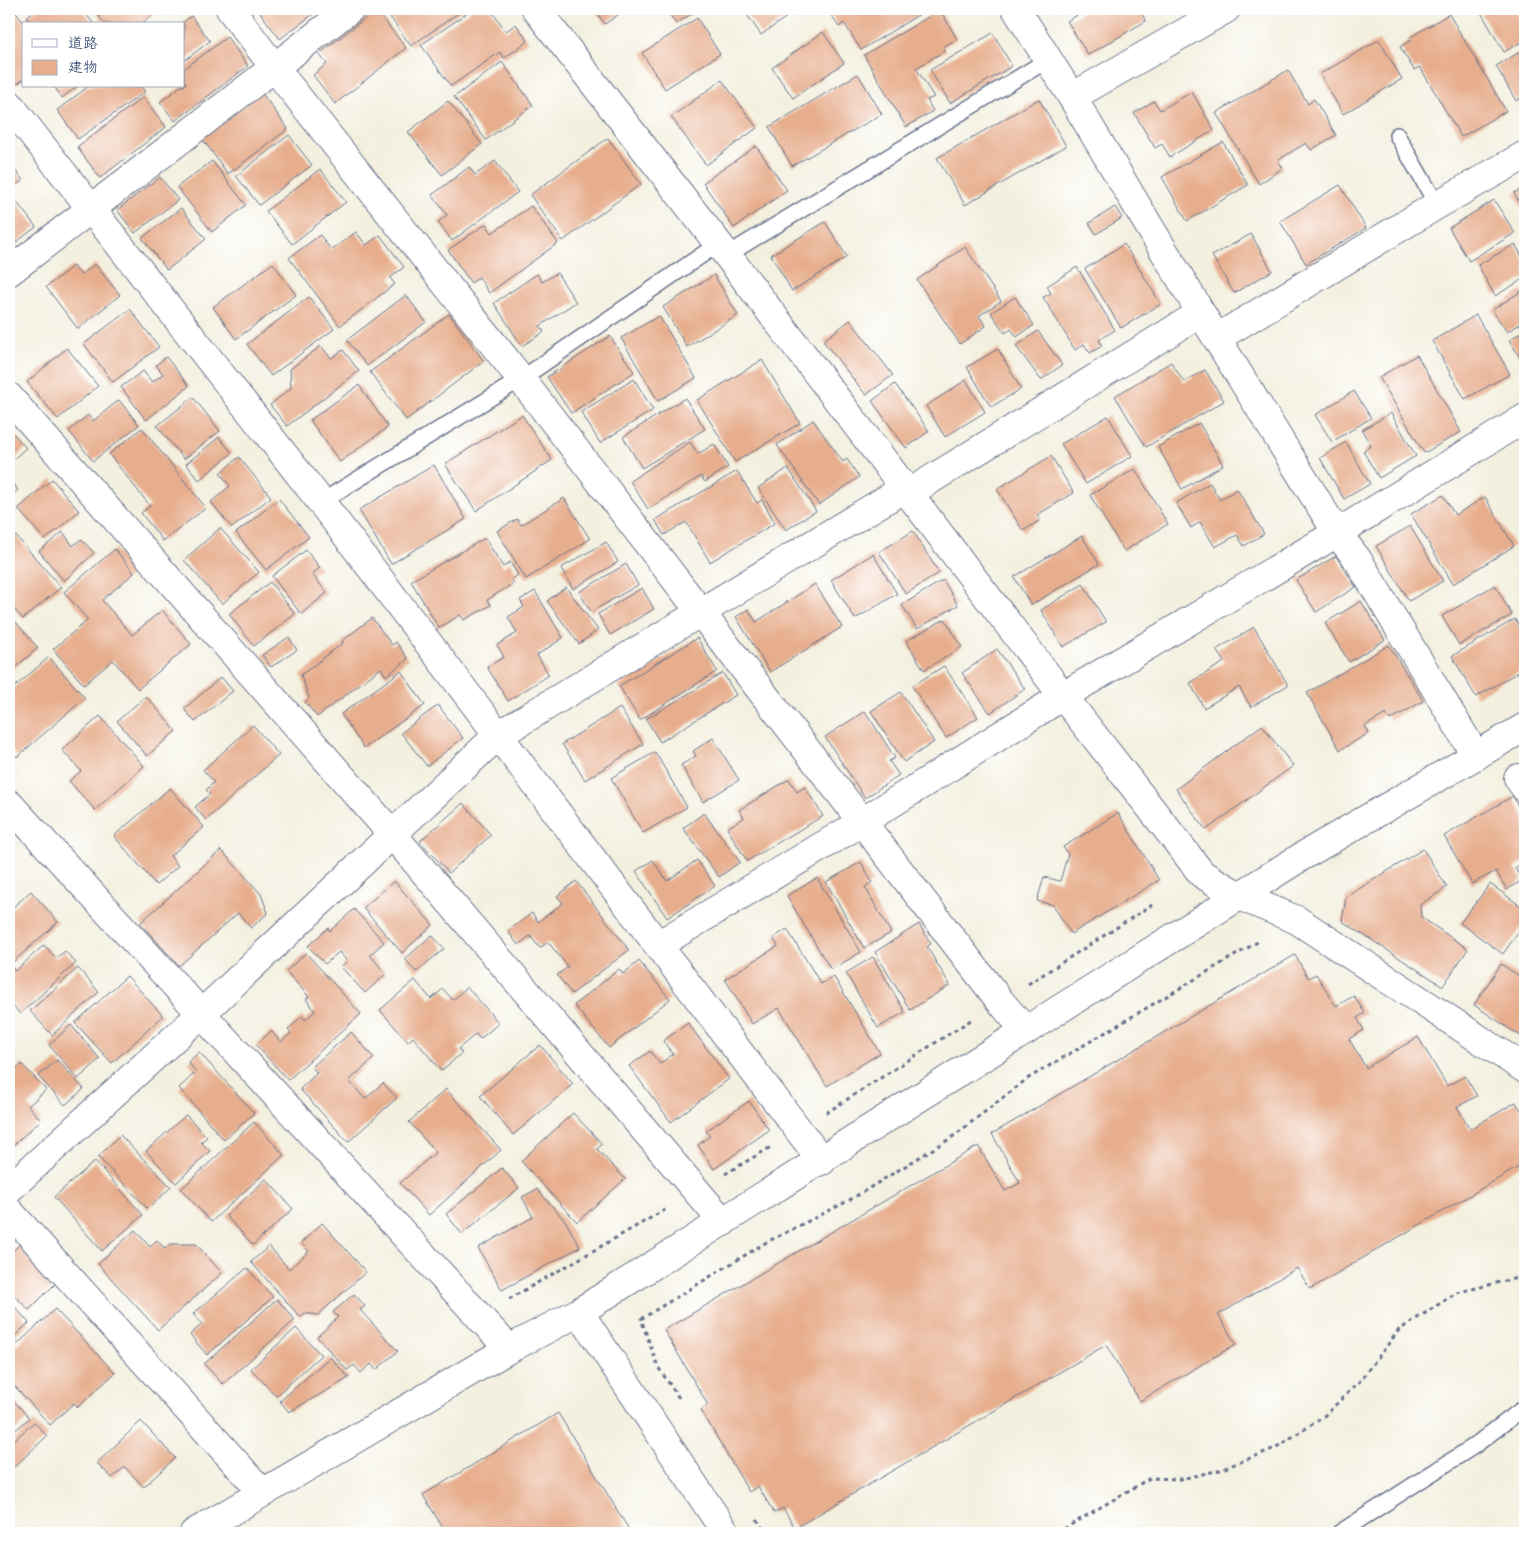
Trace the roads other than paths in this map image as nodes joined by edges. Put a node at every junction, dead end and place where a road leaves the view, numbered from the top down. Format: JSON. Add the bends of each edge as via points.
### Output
{"nodes":[{"id":1,"x":230,"y":9,"type":"edge"},
{"id":2,"x":350,"y":9,"type":"edge"},
{"id":3,"x":536,"y":9,"type":"edge"},
{"id":4,"x":1016,"y":9,"type":"edge"},
{"id":5,"x":1226,"y":9,"type":"edge"},
{"id":6,"x":1049,"y":60,"type":"junction"},
{"id":7,"x":274,"y":67,"type":"junction"},
{"id":8,"x":1072,"y":97,"type":"junction"},
{"id":9,"x":9,"y":104,"type":"edge"},
{"id":10,"x":1397,"y":135,"type":"dead end"},
{"id":11,"x":1525,"y":155,"type":"edge"},
{"id":12,"x":1437,"y":205,"type":"junction"},
{"id":13,"x":90,"y":208,"type":"junction"},
{"id":14,"x":722,"y":249,"type":"junction"},
{"id":15,"x":9,"y":272,"type":"edge"},
{"id":16,"x":1201,"y":313,"type":"junction"},
{"id":17,"x":1217,"y":338,"type":"junction"},
{"id":18,"x":521,"y":379,"type":"junction"},
{"id":19,"x":9,"y":397,"type":"edge"},
{"id":20,"x":1525,"y":418,"type":"edge"},
{"id":21,"x":907,"y":490,"type":"junction"},
{"id":22,"x":321,"y":502,"type":"junction"},
{"id":23,"x":1337,"y":533,"type":"junction"},
{"id":24,"x":701,"y":612,"type":"junction"},
{"id":25,"x":1063,"y":696,"type":"junction"},
{"id":26,"x":1525,"y":726,"type":"edge"},
{"id":27,"x":497,"y":736,"type":"junction"},
{"id":28,"x":1476,"y":756,"type":"junction"},
{"id":29,"x":9,"y":804,"type":"edge"},
{"id":30,"x":862,"y":822,"type":"junction"},
{"id":31,"x":392,"y":834,"type":"junction"},
{"id":32,"x":1239,"y":896,"type":"junction"},
{"id":33,"x":658,"y":945,"type":"junction"},
{"id":34,"x":201,"y":1014,"type":"junction"},
{"id":35,"x":1026,"y":1031,"type":"junction"},
{"id":36,"x":1525,"y":1069,"type":"edge"},
{"id":37,"x":822,"y":1161,"type":"junction"},
{"id":38,"x":9,"y":1188,"type":"edge"},
{"id":39,"x":9,"y":1211,"type":"edge"},
{"id":40,"x":723,"y":1222,"type":"junction"},
{"id":41,"x":579,"y":1312,"type":"junction"},
{"id":42,"x":509,"y":1350,"type":"junction"},
{"id":43,"x":1525,"y":1407,"type":"edge"},
{"id":44,"x":262,"y":1492,"type":"junction"},
{"id":45,"x":194,"y":1533,"type":"edge"},
{"id":46,"x":726,"y":1533,"type":"edge"},
{"id":47,"x":1339,"y":1533,"type":"edge"}],
"edges":[{"from":1,"to":7,"type":"street"},
{"from":2,"to":7,"type":"street"},
{"from":3,"to":14,"type":"street"},
{"from":4,"to":6,"type":"street"},
{"from":5,"to":8,"type":"street"},
{"from":6,"to":8,"type":"street"},
{"from":6,"to":14,"type":"lane"},
{"from":7,"to":13,"type":"street"},
{"from":7,"to":18,"type":"street"},
{"from":8,"to":16,"type":"street"},
{"from":9,"to":13,"type":"street"},
{"from":10,"to":12,"type":"lane"},
{"from":11,"to":12,"type":"street"},
{"from":12,"to":17,"type":"street"},
{"from":13,"to":15,"type":"street"},
{"from":13,"to":22,"type":"street"},
{"from":14,"to":18,"type":"lane"},
{"from":14,"to":21,"type":"street"},
{"from":16,"to":17,"type":"street"},
{"from":16,"to":21,"type":"street"},
{"from":17,"to":23,"type":"street"},
{"from":18,"to":22,"type":"lane"},
{"from":18,"to":24,"type":"street"},
{"from":19,"to":31,"type":"street"},
{"from":20,"to":23,"type":"street"},
{"from":21,"to":24,"type":"street"},
{"from":21,"to":25,"type":"street"},
{"from":22,"to":27,"type":"street"},
{"from":23,"to":25,"type":"street"},
{"from":23,"to":28,"type":"street","via":[[1358,560]]},
{"from":24,"to":27,"type":"street"},
{"from":24,"to":30,"type":"street"},
{"from":25,"to":30,"type":"street"},
{"from":25,"to":32,"type":"street","via":[[1202,874]]},
{"from":26,"to":28,"type":"street"},
{"from":27,"to":31,"type":"street"},
{"from":27,"to":33,"type":"street"},
{"from":28,"to":32,"type":"street"},
{"from":29,"to":34,"type":"street"},
{"from":30,"to":33,"type":"street"},
{"from":30,"to":35,"type":"street"},
{"from":31,"to":34,"type":"street"},
{"from":31,"to":40,"type":"street"},
{"from":32,"to":35,"type":"street"},
{"from":32,"to":36,"type":"street","via":[[1297,920]]},
{"from":33,"to":37,"type":"street"},
{"from":34,"to":38,"type":"street"},
{"from":34,"to":42,"type":"street"},
{"from":35,"to":37,"type":"street"},
{"from":37,"to":40,"type":"street"},
{"from":39,"to":44,"type":"street"},
{"from":40,"to":41,"type":"street"},
{"from":41,"to":42,"type":"street"},
{"from":41,"to":46,"type":"street"},
{"from":42,"to":44,"type":"street"},
{"from":43,"to":47,"type":"lane","via":[[1474,1446]]},
{"from":44,"to":45,"type":"street"}]}
